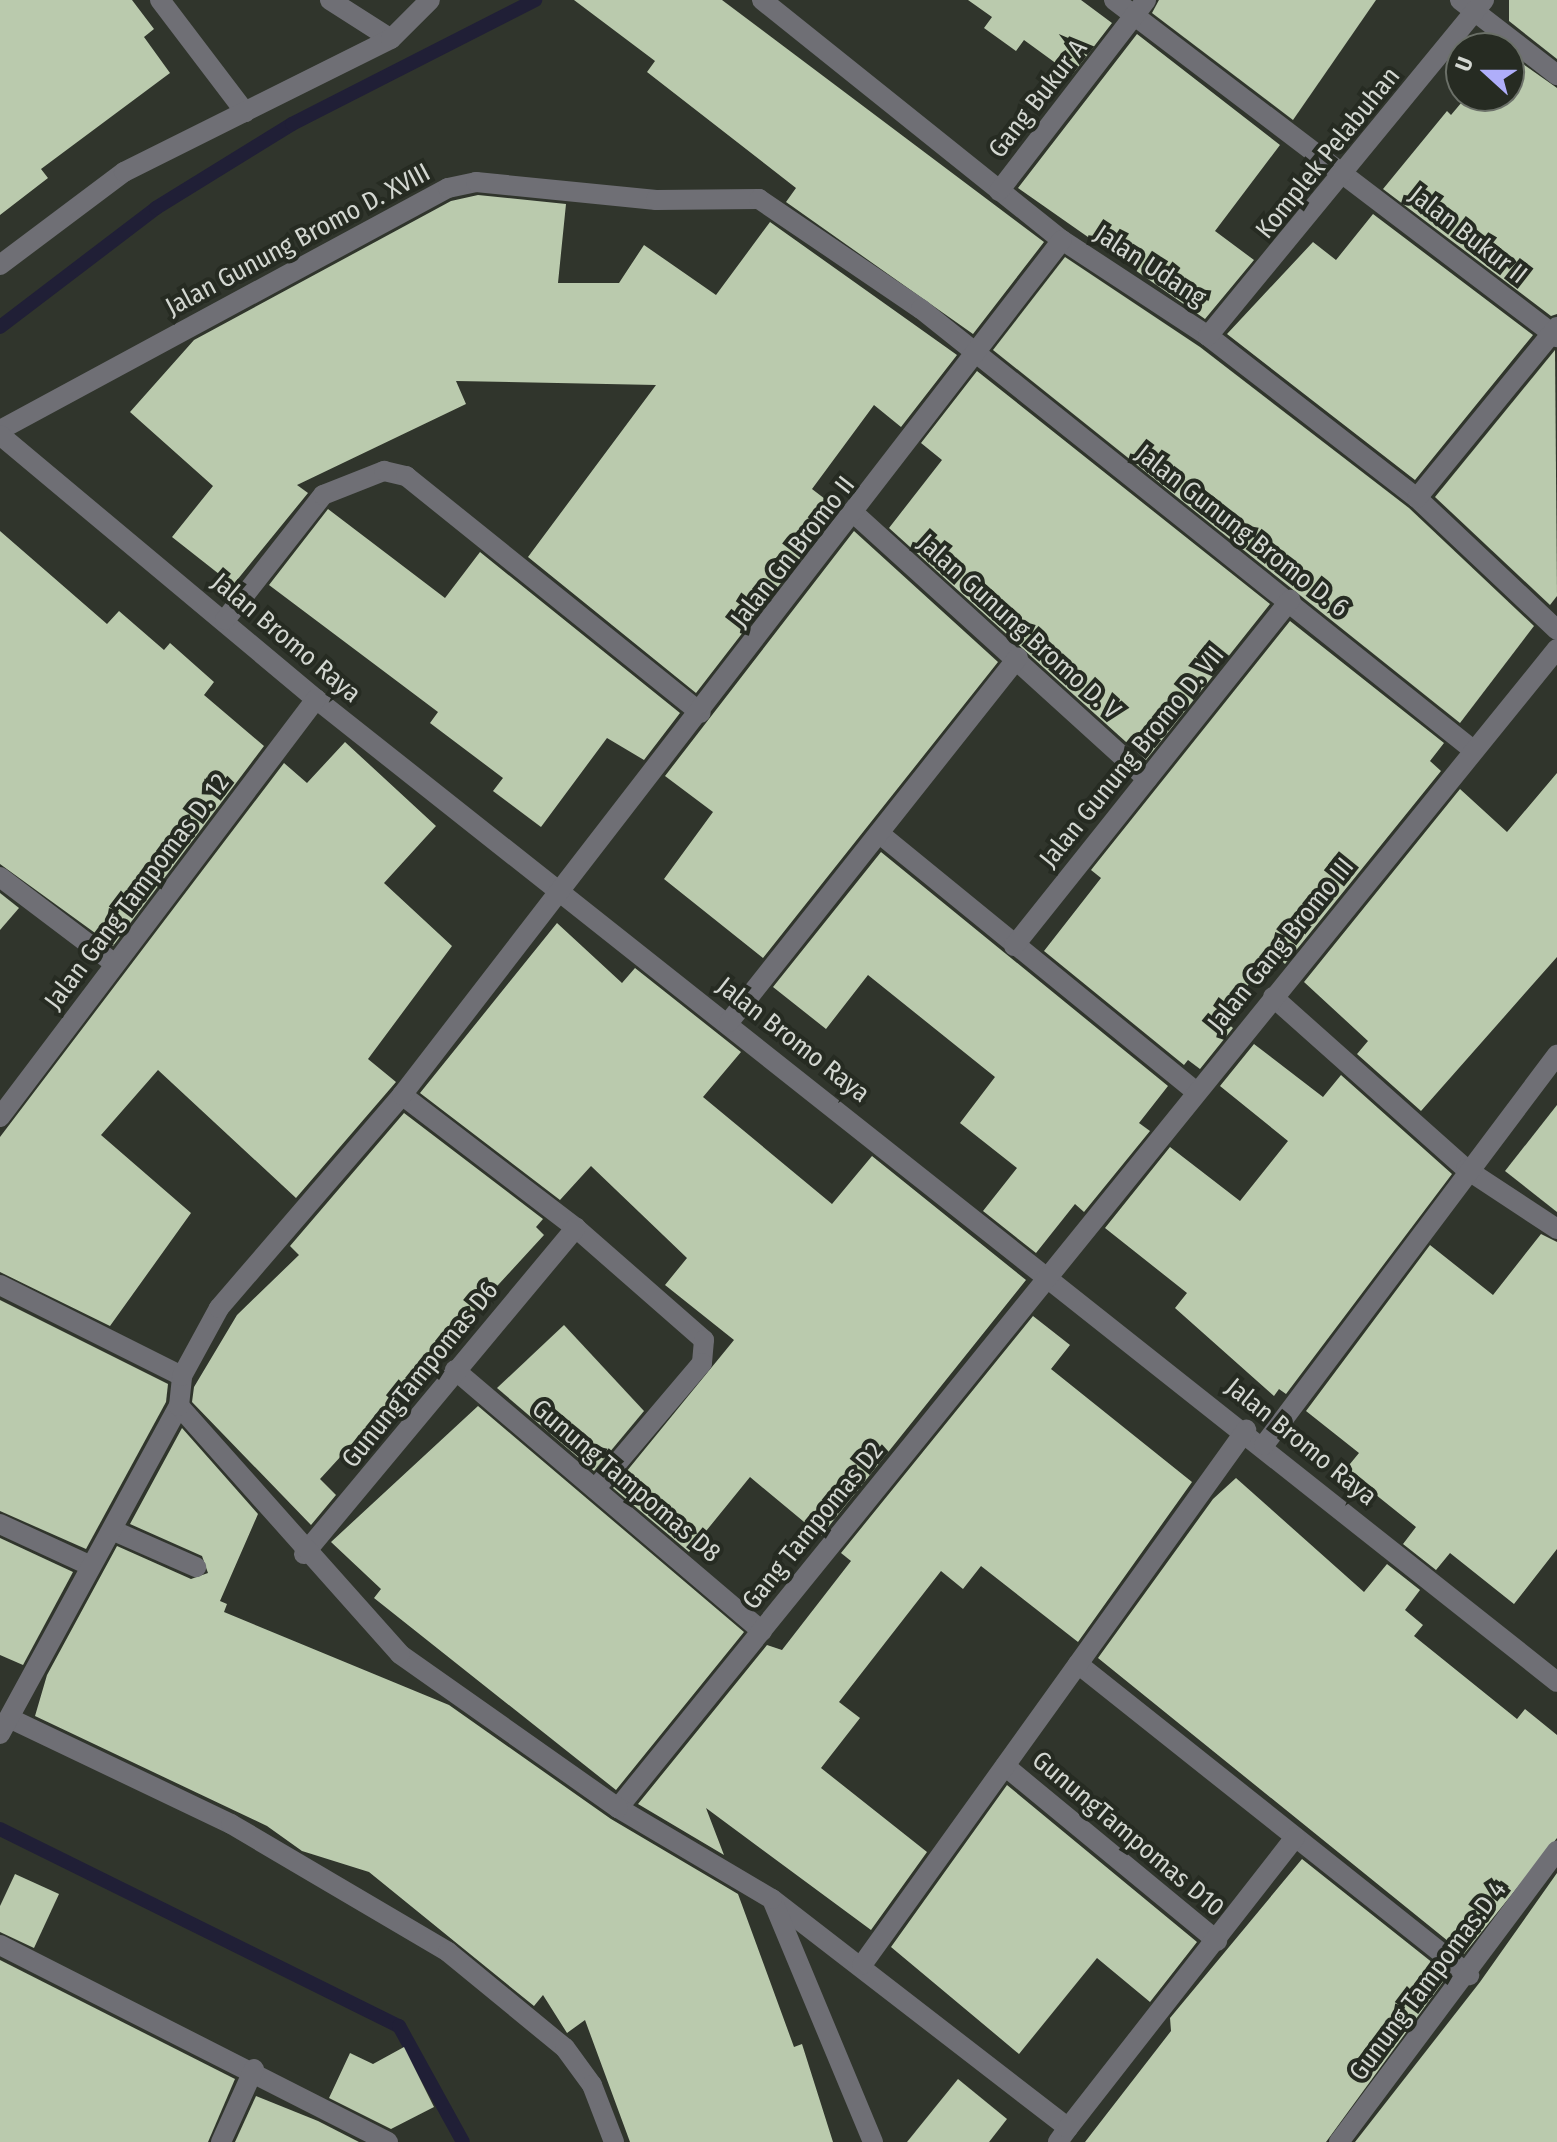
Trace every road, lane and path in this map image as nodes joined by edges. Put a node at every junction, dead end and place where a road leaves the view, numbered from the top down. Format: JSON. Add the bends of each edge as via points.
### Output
{"nodes":[{"id":1,"x":160,"y":0,"type":"edge"},
{"id":2,"x":330,"y":0,"type":"edge"},
{"id":3,"x":430,"y":0,"type":"edge"},
{"id":4,"x":762,"y":0,"type":"edge"},
{"id":5,"x":1114,"y":0,"type":"edge"},
{"id":6,"x":1473,"y":4,"type":"edge"},
{"id":7,"x":1140,"y":8,"type":"edge"},
{"id":8,"x":391,"y":39,"type":"junction"},
{"id":9,"x":1557,"y":75,"type":"edge"},
{"id":10,"x":245,"y":112,"type":"junction"},
{"id":11,"x":1347,"y":174,"type":"junction"},
{"id":12,"x":999,"y":191,"type":"junction"},
{"id":13,"x":1062,"y":240,"type":"junction"},
{"id":14,"x":0,"y":265,"type":"edge"},
{"id":15,"x":1555,"y":332,"type":"edge"},
{"id":16,"x":1208,"y":336,"type":"junction"},
{"id":17,"x":975,"y":356,"type":"junction"},
{"id":18,"x":0,"y":432,"type":"edge"},
{"id":19,"x":1417,"y":498,"type":"junction"},
{"id":20,"x":856,"y":515,"type":"junction"},
{"id":21,"x":1290,"y":600,"type":"junction"},
{"id":22,"x":225,"y":620,"type":"junction"},
{"id":23,"x":1557,"y":630,"type":"edge"},
{"id":24,"x":1557,"y":649,"type":"edge"},
{"id":25,"x":1018,"y":658,"type":"junction"},
{"id":26,"x":316,"y":699,"type":"junction"},
{"id":27,"x":701,"y":713,"type":"junction"},
{"id":28,"x":1473,"y":750,"type":"junction"},
{"id":29,"x":1147,"y":779,"type":"junction"},
{"id":30,"x":880,"y":834,"type":"junction"},
{"id":31,"x":0,"y":877,"type":"edge"},
{"id":32,"x":560,"y":891,"type":"junction"},
{"id":33,"x":1014,"y":946,"type":"junction"},
{"id":34,"x":115,"y":964,"type":"junction"},
{"id":35,"x":1273,"y":997,"type":"junction"},
{"id":36,"x":729,"y":1022,"type":"junction"},
{"id":37,"x":1557,"y":1055,"type":"edge"},
{"id":38,"x":1195,"y":1091,"type":"junction"},
{"id":39,"x":402,"y":1095,"type":"junction"},
{"id":40,"x":0,"y":1117,"type":"edge"},
{"id":41,"x":1466,"y":1169,"type":"junction"},
{"id":42,"x":576,"y":1228,"type":"junction"},
{"id":43,"x":1557,"y":1229,"type":"edge"},
{"id":44,"x":1047,"y":1275,"type":"junction"},
{"id":45,"x":0,"y":1285,"type":"edge"},
{"id":46,"x":455,"y":1370,"type":"junction"},
{"id":47,"x":182,"y":1376,"type":"junction"},
{"id":48,"x":179,"y":1406,"type":"junction"},
{"id":49,"x":1246,"y":1430,"type":"junction"},
{"id":50,"x":1264,"y":1445,"type":"junction"},
{"id":51,"x":595,"y":1489,"type":"junction"},
{"id":52,"x":0,"y":1524,"type":"edge"},
{"id":53,"x":112,"y":1530,"type":"junction"},
{"id":54,"x":304,"y":1554,"type":"junction"},
{"id":55,"x":91,"y":1566,"type":"junction"},
{"id":56,"x":196,"y":1567,"type":"dead end"},
{"id":57,"x":762,"y":1631,"type":"junction"},
{"id":58,"x":1078,"y":1664,"type":"junction"},
{"id":59,"x":1557,"y":1682,"type":"edge"},
{"id":60,"x":4,"y":1726,"type":"edge"},
{"id":61,"x":1005,"y":1766,"type":"junction"},
{"id":62,"x":618,"y":1808,"type":"junction"},
{"id":63,"x":1295,"y":1837,"type":"junction"},
{"id":64,"x":1557,"y":1851,"type":"edge"},
{"id":65,"x":772,"y":1899,"type":"junction"},
{"id":66,"x":1217,"y":1941,"type":"junction"},
{"id":67,"x":0,"y":1945,"type":"edge"},
{"id":68,"x":862,"y":1965,"type":"junction"},
{"id":69,"x":1469,"y":1975,"type":"junction"},
{"id":70,"x":254,"y":2069,"type":"junction"},
{"id":71,"x":1063,"y":2135,"type":"edge"},
{"id":72,"x":221,"y":2142,"type":"edge"},
{"id":73,"x":388,"y":2142,"type":"edge"},
{"id":74,"x":614,"y":2142,"type":"edge"},
{"id":75,"x":873,"y":2142,"type":"edge"},
{"id":76,"x":1339,"y":2142,"type":"edge"}],
"edges":[{"from":1,"to":10,"type":"street"},
{"from":2,"to":8,"type":"street"},
{"from":3,"to":8,"type":"street"},
{"from":4,"to":12,"type":"street","name":"Jalan Udang"},
{"from":5,"to":7,"type":"street","name":"Jalan Bukur II"},
{"from":6,"to":9,"type":"street"},
{"from":6,"to":11,"type":"street","name":"Komplek Pelabuhan"},
{"from":7,"to":11,"type":"street","name":"Jalan Bukur II"},
{"from":7,"to":12,"type":"street","name":"Gang Bukur A"},
{"from":8,"to":10,"type":"street"},
{"from":10,"to":14,"type":"street","via":[[124,172]]},
{"from":11,"to":15,"type":"street","name":"Jalan Bukur II"},
{"from":11,"to":16,"type":"street","name":"Komplek Pelabuhan"},
{"from":12,"to":13,"type":"street","name":"Jalan Udang"},
{"from":13,"to":16,"type":"street","name":"Jalan Udang"},
{"from":13,"to":17,"type":"street","name":"Jalan Gn Bromo II"},
{"from":15,"to":19,"type":"street"},
{"from":16,"to":19,"type":"street","name":"Jalan Udang"},
{"from":17,"to":18,"type":"street","name":"Jalan Gunung Bromo D. XVIII","via":[[759,199],[656,200],[476,182],[448,188]]},
{"from":17,"to":20,"type":"street","name":"Jalan Gn Bromo II"},
{"from":17,"to":21,"type":"street","name":"Jalan Gunung Bromo D. 6"},
{"from":18,"to":22,"type":"street","name":"Jalan Bromo Raya"},
{"from":19,"to":23,"type":"street","name":"Jalan Udang"},
{"from":20,"to":25,"type":"street","name":"Jalan Gunung Bromo D. V"},
{"from":20,"to":27,"type":"street","name":"Jalan Gn Bromo II"},
{"from":21,"to":28,"type":"street","name":"Jalan Gunung Bromo D. 6"},
{"from":21,"to":29,"type":"street","name":"Jalan Gunung Bromo D. VII"},
{"from":22,"to":26,"type":"street","name":"Jalan Bromo Raya"},
{"from":22,"to":27,"type":"street","via":[[323,495],[384,471],[406,476]]},
{"from":24,"to":28,"type":"street","name":"Jalan Gang Bromo III"},
{"from":25,"to":29,"type":"street","name":"Jalan Gunung Bromo D. V"},
{"from":25,"to":30,"type":"street"},
{"from":26,"to":32,"type":"street","name":"Jalan Bromo Raya"},
{"from":26,"to":34,"type":"street","name":"Jalan Gang Tampomas D. 12"},
{"from":27,"to":32,"type":"street","name":"Jalan Gn Bromo II"},
{"from":28,"to":35,"type":"street","name":"Jalan Gang Bromo III"},
{"from":29,"to":33,"type":"street","name":"Jalan Gunung Bromo D. VII"},
{"from":30,"to":33,"type":"street"},
{"from":30,"to":36,"type":"street"},
{"from":31,"to":34,"type":"street"},
{"from":32,"to":36,"type":"street","name":"Jalan Bromo Raya"},
{"from":32,"to":39,"type":"street","name":"Jalan Gn Bromo II"},
{"from":33,"to":38,"type":"street"},
{"from":34,"to":40,"type":"street","name":"Jalan Gang Tampomas D. 12"},
{"from":35,"to":38,"type":"street","name":"Jalan Gang Bromo III"},
{"from":35,"to":41,"type":"street"},
{"from":36,"to":44,"type":"street","name":"Jalan Bromo Raya"},
{"from":37,"to":41,"type":"street"},
{"from":38,"to":44,"type":"street","name":"Jalan Gang Bromo III"},
{"from":39,"to":42,"type":"street"},
{"from":39,"to":47,"type":"street","name":"Jalan Gn Bromo II","via":[[219,1308]]},
{"from":41,"to":43,"type":"street"},
{"from":41,"to":50,"type":"street"},
{"from":42,"to":46,"type":"street","name":"GunungTampomas D6"},
{"from":42,"to":51,"type":"street","via":[[697,1329],[707,1349]]},
{"from":44,"to":49,"type":"street","name":"Jalan Bromo Raya"},
{"from":44,"to":57,"type":"street","name":"Gang Tampomas D2"},
{"from":45,"to":47,"type":"street"},
{"from":46,"to":51,"type":"street","name":"Gunung Tampomas D8"},
{"from":46,"to":54,"type":"street","name":"GunungTampomas D6"},
{"from":47,"to":48,"type":"street"},
{"from":48,"to":53,"type":"street"},
{"from":48,"to":54,"type":"street"},
{"from":49,"to":50,"type":"street","name":"Jalan Bromo Raya"},
{"from":49,"to":58,"type":"street"},
{"from":50,"to":59,"type":"street","name":"Jalan Bromo Raya"},
{"from":51,"to":57,"type":"street","name":"Gunung Tampomas D8"},
{"from":52,"to":55,"type":"street"},
{"from":53,"to":55,"type":"street"},
{"from":53,"to":56,"type":"street"},
{"from":54,"to":62,"type":"street","via":[[400,1654]]},
{"from":55,"to":60,"type":"street"},
{"from":57,"to":62,"type":"street","name":"Gang Tampomas D2"},
{"from":58,"to":61,"type":"street"},
{"from":58,"to":63,"type":"street"},
{"from":60,"to":74,"type":"street","via":[[231,1824],[448,1952],[565,2048],[592,2085]]},
{"from":61,"to":66,"type":"street","name":"GunungTampomas D10"},
{"from":61,"to":68,"type":"street"},
{"from":62,"to":65,"type":"street"},
{"from":63,"to":66,"type":"street"},
{"from":63,"to":69,"type":"street"},
{"from":64,"to":69,"type":"street","name":"Gunung Tampomas.D 4"},
{"from":65,"to":68,"type":"street"},
{"from":65,"to":75,"type":"street"},
{"from":66,"to":71,"type":"street"},
{"from":67,"to":70,"type":"street"},
{"from":68,"to":71,"type":"street"},
{"from":69,"to":76,"type":"street","name":"Gunung Tampomas.D 4"},
{"from":70,"to":72,"type":"street"},
{"from":70,"to":73,"type":"street"}]}
